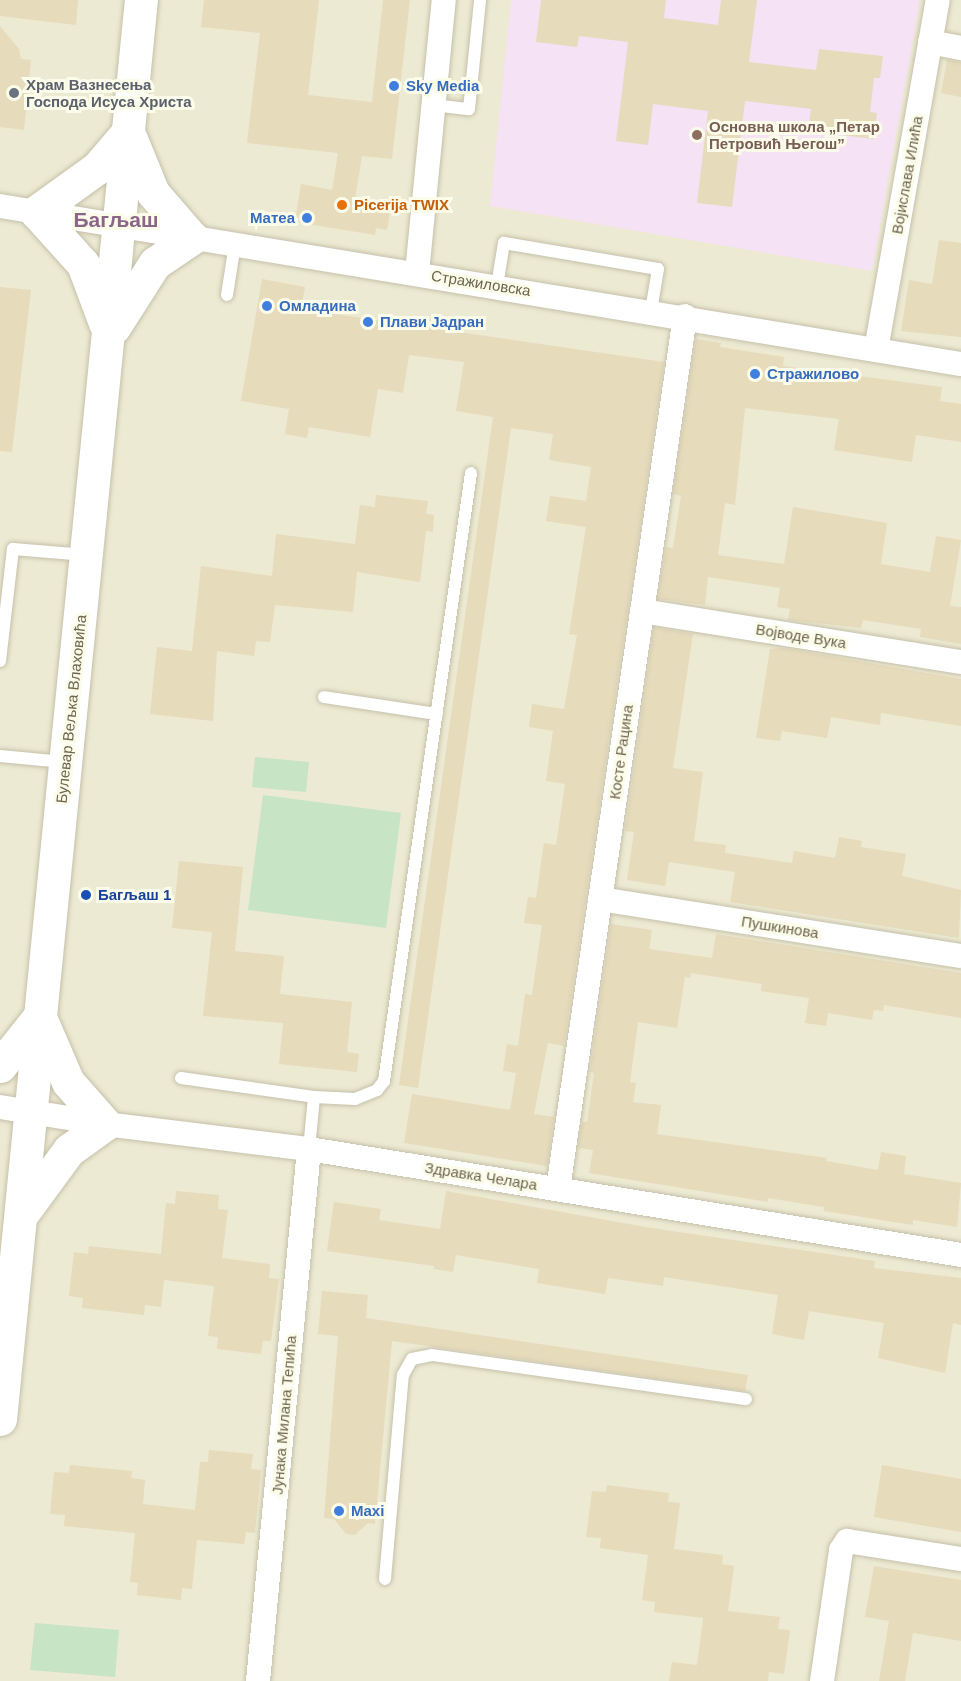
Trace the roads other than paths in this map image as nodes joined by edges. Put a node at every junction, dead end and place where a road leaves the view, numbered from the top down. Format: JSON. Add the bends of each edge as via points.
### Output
{"nodes":[{"id":1,"x":141,"y":0,"type":"edge"},
{"id":2,"x":444,"y":0,"type":"edge"},
{"id":3,"x":480,"y":0,"type":"edge"},
{"id":4,"x":938,"y":0,"type":"edge"},
{"id":5,"x":930,"y":42,"type":"junction"},
{"id":6,"x":961,"y":48,"type":"edge"},
{"id":7,"x":434,"y":105,"type":"junction"},
{"id":8,"x":128,"y":132,"type":"junction"},
{"id":9,"x":0,"y":206,"type":"edge"},
{"id":10,"x":36,"y":212,"type":"junction"},
{"id":11,"x":119,"y":225,"type":"junction"},
{"id":12,"x":192,"y":238,"type":"junction"},
{"id":13,"x":235,"y":244,"type":"junction"},
{"id":14,"x":417,"y":273,"type":"junction"},
{"id":15,"x":497,"y":286,"type":"junction"},
{"id":16,"x":227,"y":295,"type":"dead end"},
{"id":17,"x":651,"y":311,"type":"junction"},
{"id":18,"x":685,"y":316,"type":"junction"},
{"id":19,"x":109,"y":336,"type":"junction"},
{"id":20,"x":876,"y":350,"type":"junction"},
{"id":21,"x":961,"y":364,"type":"edge"},
{"id":22,"x":471,"y":473,"type":"dead end"},
{"id":23,"x":87,"y":555,"type":"junction"},
{"id":24,"x":642,"y":611,"type":"junction"},
{"id":25,"x":2,"y":620,"type":"edge"},
{"id":26,"x":0,"y":662,"type":"edge"},
{"id":27,"x":961,"y":662,"type":"edge"},
{"id":28,"x":324,"y":697,"type":"dead end"},
{"id":29,"x":437,"y":714,"type":"junction"},
{"id":30,"x":0,"y":756,"type":"edge"},
{"id":31,"x":66,"y":762,"type":"junction"},
{"id":32,"x":600,"y":899,"type":"junction"},
{"id":33,"x":961,"y":956,"type":"edge"},
{"id":34,"x":40,"y":1016,"type":"junction"},
{"id":35,"x":0,"y":1066,"type":"edge"},
{"id":36,"x":181,"y":1078,"type":"dead end"},
{"id":37,"x":314,"y":1097,"type":"junction"},
{"id":38,"x":15,"y":1109,"type":"edge"},
{"id":39,"x":105,"y":1124,"type":"junction"},
{"id":40,"x":0,"y":1147,"type":"edge"},
{"id":41,"x":309,"y":1149,"type":"junction"},
{"id":42,"x":558,"y":1189,"type":"junction"},
{"id":43,"x":21,"y":1207,"type":"junction"},
{"id":44,"x":961,"y":1255,"type":"edge"},
{"id":45,"x":746,"y":1399,"type":"dead end"},
{"id":46,"x":0,"y":1419,"type":"edge"},
{"id":47,"x":961,"y":1559,"type":"edge"},
{"id":48,"x":385,"y":1579,"type":"dead end"},
{"id":49,"x":258,"y":1681,"type":"edge"},
{"id":50,"x":822,"y":1681,"type":"edge"}],
"edges":[{"from":1,"to":8,"type":"main road","name":"Булевар Вељка Влаховића"},
{"from":2,"to":7,"type":"street"},
{"from":3,"to":7,"type":"lane","via":[[469,108]]},
{"from":4,"to":5,"type":"street","name":"Војислава Илића"},
{"from":5,"to":6,"type":"street"},
{"from":5,"to":20,"type":"street","name":"Војислава Илића"},
{"from":7,"to":14,"type":"street"},
{"from":8,"to":10,"type":"main road","via":[[98,168]]},
{"from":8,"to":11,"type":"main road","name":"Булевар Вељка Влаховића"},
{"from":8,"to":12,"type":"main road","via":[[153,193]]},
{"from":9,"to":10,"type":"street","name":"Стражиловска"},
{"from":10,"to":11,"type":"street","name":"Стражиловска"},
{"from":10,"to":19,"type":"main road","via":[[70,245],[83,264],[95,287]]},
{"from":11,"to":12,"type":"street","name":"Стражиловска"},
{"from":11,"to":19,"type":"main road","name":"Булевар Вељка Влаховића"},
{"from":12,"to":13,"type":"street","name":"Стражиловска"},
{"from":12,"to":19,"type":"main road","via":[[155,263]]},
{"from":13,"to":14,"type":"street","name":"Стражиловска"},
{"from":13,"to":16,"type":"lane"},
{"from":14,"to":15,"type":"street","name":"Стражиловска"},
{"from":15,"to":17,"type":"street","name":"Стражиловска"},
{"from":15,"to":17,"type":"lane","via":[[504,243],[658,269]]},
{"from":17,"to":18,"type":"street","name":"Стражиловска"},
{"from":18,"to":20,"type":"street","name":"Стражиловска"},
{"from":18,"to":24,"type":"street","name":"Косте Рацина"},
{"from":19,"to":23,"type":"main road","name":"Булевар Вељка Влаховића"},
{"from":20,"to":21,"type":"street","name":"Стражиловска"},
{"from":22,"to":29,"type":"lane"},
{"from":23,"to":25,"type":"lane","via":[[13,549]]},
{"from":23,"to":31,"type":"main road","name":"Булевар Вељка Влаховића"},
{"from":24,"to":27,"type":"street","name":"Војводе Вука"},
{"from":24,"to":32,"type":"street","name":"Косте Рацина"},
{"from":25,"to":26,"type":"lane"},
{"from":28,"to":29,"type":"lane"},
{"from":29,"to":37,"type":"lane","via":[[384,1081],[377,1090],[355,1099]]},
{"from":30,"to":31,"type":"lane"},
{"from":31,"to":34,"type":"main road","name":"Булевар Вељка Влаховића"},
{"from":32,"to":33,"type":"street","name":"Пушкинова"},
{"from":32,"to":42,"type":"street","name":"Косте Рацина"},
{"from":34,"to":35,"type":"main road"},
{"from":34,"to":38,"type":"main road","name":"Булевар Вељка Влаховића"},
{"from":34,"to":39,"type":"main road","via":[[69,1082]]},
{"from":36,"to":37,"type":"lane"},
{"from":37,"to":41,"type":"lane"},
{"from":38,"to":39,"type":"street","name":"Здравка Челара"},
{"from":38,"to":43,"type":"main road","name":"Булевар Вељка Влаховића"},
{"from":39,"to":41,"type":"street","name":"Здравка Челара"},
{"from":39,"to":43,"type":"main road","via":[[69,1150]]},
{"from":40,"to":43,"type":"main road"},
{"from":41,"to":42,"type":"street","name":"Здравка Челара"},
{"from":41,"to":49,"type":"street","name":"Јунака Милана Тепића"},
{"from":42,"to":44,"type":"street","name":"Здравка Челара"},
{"from":43,"to":46,"type":"main road","name":"Булевар Вељка Влаховића"},
{"from":45,"to":48,"type":"lane","via":[[432,1355],[412,1359],[403,1375]]},
{"from":47,"to":50,"type":"street","via":[[852,1540],[841,1550]]}]}
